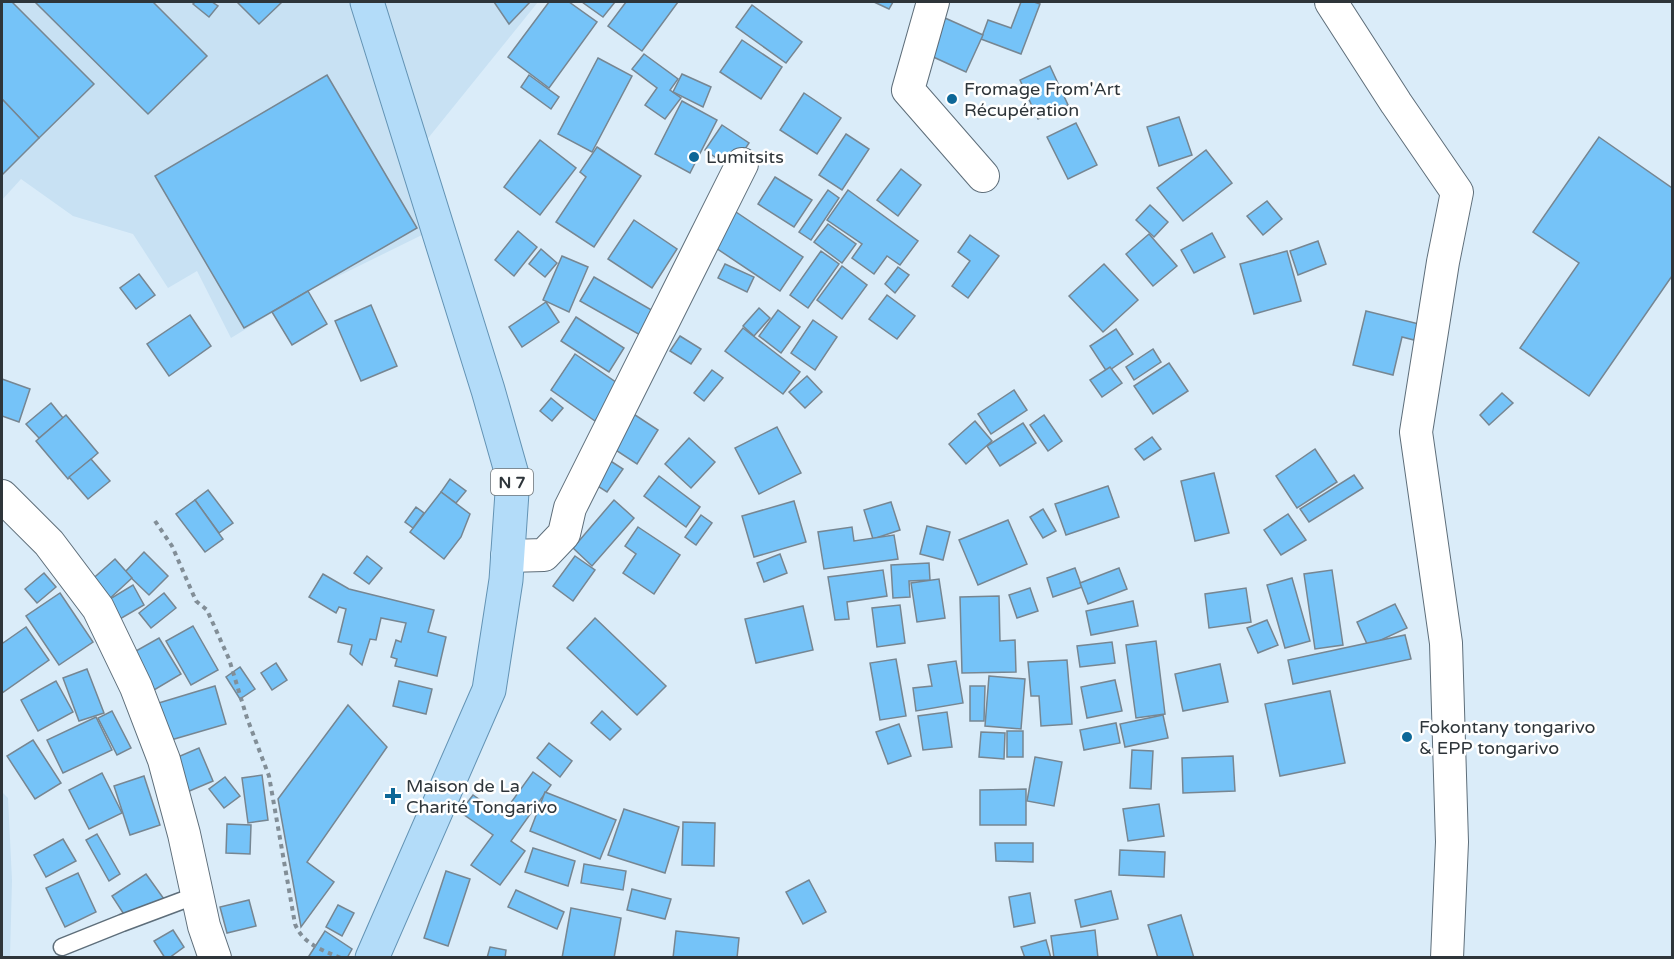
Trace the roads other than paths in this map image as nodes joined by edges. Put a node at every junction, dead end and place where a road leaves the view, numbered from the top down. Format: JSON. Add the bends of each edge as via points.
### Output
{"nodes":[{"id":1,"x":367,"y":2,"type":"edge"},
{"id":2,"x":933,"y":2,"type":"edge"},
{"id":3,"x":1331,"y":2,"type":"edge"},
{"id":4,"x":742,"y":164,"type":"dead end"},
{"id":5,"x":983,"y":176,"type":"dead end"},
{"id":6,"x":2,"y":496,"type":"edge"},
{"id":7,"x":507,"y":556,"type":"junction"},
{"id":8,"x":197,"y":895,"type":"junction"},
{"id":9,"x":63,"y":948,"type":"dead end"},
{"id":10,"x":215,"y":957,"type":"edge"},
{"id":11,"x":372,"y":957,"type":"edge"},
{"id":12,"x":1447,"y":957,"type":"edge"}],
"edges":[{"from":1,"to":7,"type":"main road","number":"N 7","via":[[513,478]]},
{"from":2,"to":5,"type":"street","via":[[908,90]]},
{"from":3,"to":12,"type":"street","via":[[1457,192],[1416,432],[1446,643],[1452,842]]},
{"from":4,"to":7,"type":"street","via":[[570,508],[564,534],[544,555]]},
{"from":6,"to":8,"type":"street","via":[[49,543],[98,608],[127,667],[164,760]]},
{"from":7,"to":11,"type":"main road","number":"N 7","via":[[489,690]]},
{"from":8,"to":9,"type":"lane"},
{"from":8,"to":10,"type":"street"}]}
